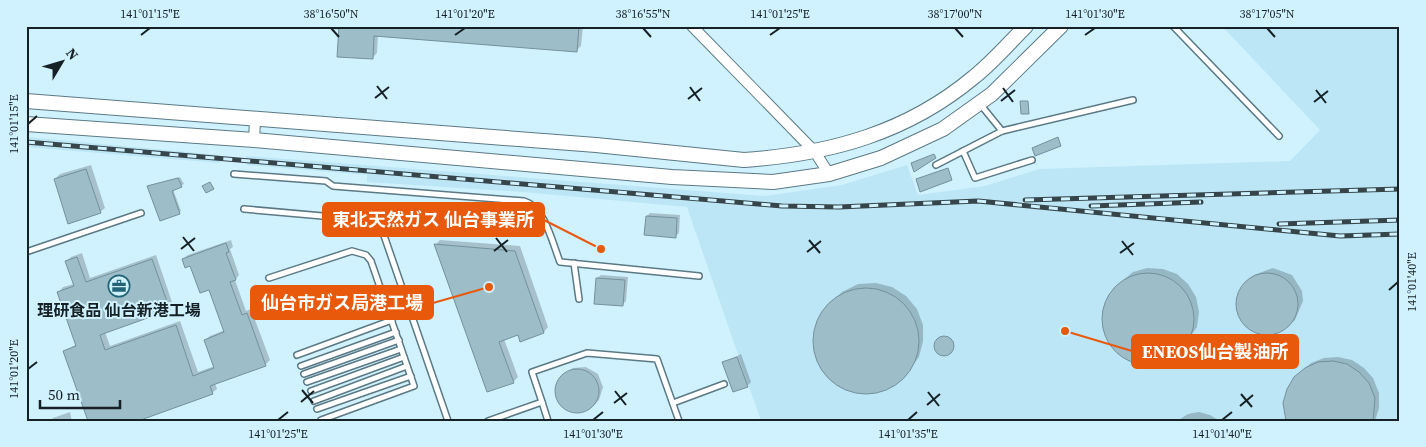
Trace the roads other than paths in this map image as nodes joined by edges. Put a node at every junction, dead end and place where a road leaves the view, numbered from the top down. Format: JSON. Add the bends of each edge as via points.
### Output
{"nodes":[{"id":1,"x":692,"y":26,"type":"edge"},
{"id":2,"x":1026,"y":26,"type":"edge"},
{"id":3,"x":1061,"y":26,"type":"edge"},
{"id":4,"x":1173,"y":26,"type":"edge"},
{"id":5,"x":1133,"y":100,"type":"dead end"},
{"id":6,"x":26,"y":101,"type":"edge"},
{"id":7,"x":979,"y":103,"type":"junction"},
{"id":8,"x":255,"y":120,"type":"junction"},
{"id":9,"x":26,"y":124,"type":"edge"},
{"id":10,"x":1002,"y":130,"type":"junction"},
{"id":11,"x":1279,"y":136,"type":"dead end"},
{"id":12,"x":254,"y":140,"type":"junction"},
{"id":13,"x":963,"y":151,"type":"junction"},
{"id":14,"x":814,"y":152,"type":"junction"},
{"id":15,"x":1032,"y":160,"type":"dead end"},
{"id":16,"x":936,"y":165,"type":"dead end"},
{"id":17,"x":234,"y":174,"type":"dead end"},
{"id":18,"x":829,"y":174,"type":"junction"},
{"id":19,"x":244,"y":209,"type":"dead end"},
{"id":20,"x":141,"y":214,"type":"dead end"},
{"id":21,"x":26,"y":252,"type":"edge"},
{"id":22,"x":574,"y":263,"type":"junction"},
{"id":23,"x":700,"y":276,"type":"dead end"},
{"id":24,"x":269,"y":278,"type":"dead end"},
{"id":25,"x":579,"y":300,"type":"dead end"},
{"id":26,"x":392,"y":320,"type":"junction"},
{"id":27,"x":396,"y":332,"type":"junction"},
{"id":28,"x":398,"y":340,"type":"junction"},
{"id":29,"x":401,"y":349,"type":"junction"},
{"id":30,"x":298,"y":356,"type":"dead end"},
{"id":31,"x":404,"y":358,"type":"junction"},
{"id":32,"x":301,"y":366,"type":"dead end"},
{"id":33,"x":407,"y":366,"type":"junction"},
{"id":34,"x":304,"y":374,"type":"dead end"},
{"id":35,"x":411,"y":376,"type":"junction"},
{"id":36,"x":307,"y":382,"type":"dead end"},
{"id":37,"x":724,"y":384,"type":"dead end"},
{"id":38,"x":311,"y":392,"type":"dead end"},
{"id":39,"x":314,"y":401,"type":"dead end"},
{"id":40,"x":542,"y":402,"type":"junction"},
{"id":41,"x":673,"y":403,"type":"junction"},
{"id":42,"x":317,"y":410,"type":"dead end"},
{"id":43,"x":321,"y":420,"type":"edge"},
{"id":44,"x":448,"y":421,"type":"edge"},
{"id":45,"x":488,"y":421,"type":"edge"},
{"id":46,"x":548,"y":421,"type":"edge"},
{"id":47,"x":679,"y":421,"type":"edge"}],
"edges":[{"from":1,"to":14,"type":"street"},
{"from":2,"to":14,"type":"street","via":[[976,76],[921,115],[871,138]]},
{"from":3,"to":7,"type":"street"},
{"from":4,"to":11,"type":"lane"},
{"from":5,"to":10,"type":"lane"},
{"from":6,"to":8,"type":"street"},
{"from":7,"to":10,"type":"lane"},
{"from":7,"to":18,"type":"street","via":[[922,141]]},
{"from":8,"to":12,"type":"street"},
{"from":8,"to":14,"type":"street","via":[[608,146],[744,160]]},
{"from":9,"to":12,"type":"street"},
{"from":10,"to":13,"type":"lane"},
{"from":12,"to":18,"type":"street","via":[[672,177],[772,182]]},
{"from":13,"to":15,"type":"lane","via":[[975,178]]},
{"from":13,"to":16,"type":"lane"},
{"from":14,"to":18,"type":"street"},
{"from":17,"to":22,"type":"lane","via":[[532,203],[539,211],[560,262]]},
{"from":19,"to":44,"type":"lane","via":[[379,221]]},
{"from":20,"to":21,"type":"lane"},
{"from":22,"to":23,"type":"lane"},
{"from":22,"to":25,"type":"lane"},
{"from":24,"to":26,"type":"lane","via":[[352,251],[366,255]]},
{"from":26,"to":27,"type":"lane"},
{"from":26,"to":30,"type":"lane"},
{"from":27,"to":28,"type":"lane"},
{"from":27,"to":32,"type":"lane"},
{"from":28,"to":29,"type":"lane"},
{"from":28,"to":34,"type":"lane"},
{"from":29,"to":31,"type":"lane"},
{"from":29,"to":36,"type":"lane"},
{"from":31,"to":33,"type":"lane"},
{"from":31,"to":38,"type":"lane"},
{"from":33,"to":35,"type":"lane"},
{"from":33,"to":39,"type":"lane"},
{"from":35,"to":42,"type":"lane"},
{"from":35,"to":43,"type":"lane","via":[[414,386]]},
{"from":37,"to":41,"type":"lane"},
{"from":40,"to":41,"type":"lane","via":[[532,372],[587,353],[657,359]]},
{"from":40,"to":45,"type":"lane"},
{"from":40,"to":46,"type":"lane"},
{"from":41,"to":47,"type":"lane"}]}
